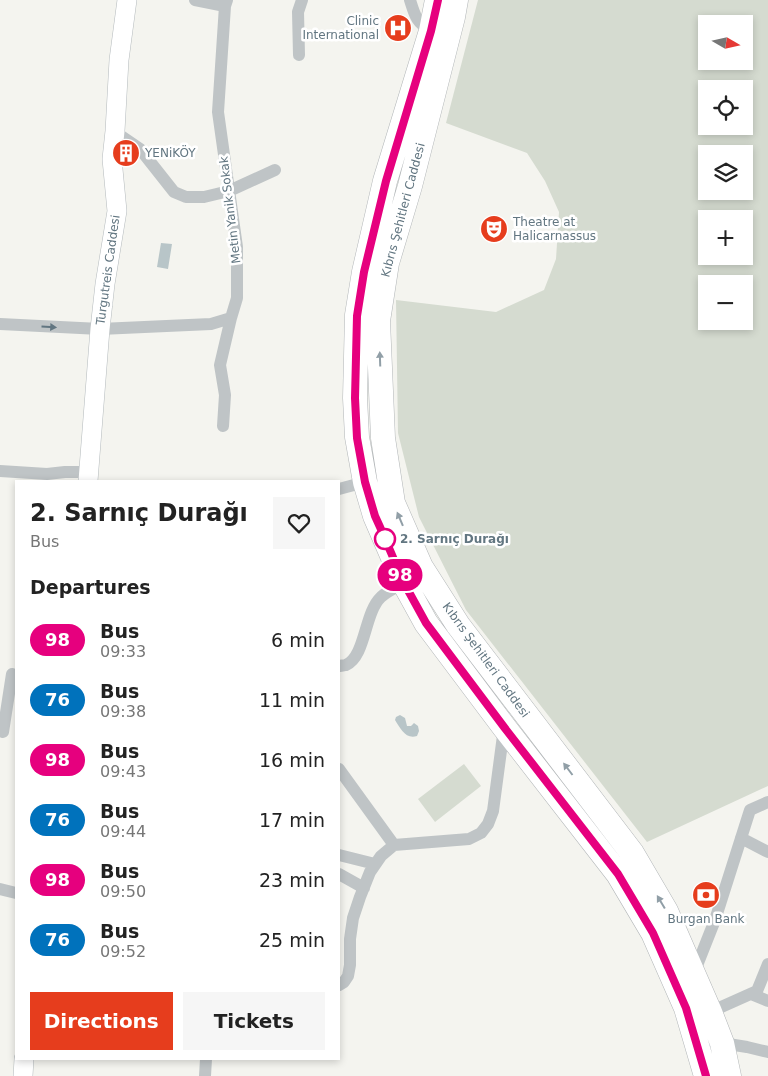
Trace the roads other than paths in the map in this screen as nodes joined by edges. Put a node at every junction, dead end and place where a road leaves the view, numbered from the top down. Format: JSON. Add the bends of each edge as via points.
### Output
{"nodes":[{"id":1,"x":127,"y":0,"type":"edge"},
{"id":2,"x":195,"y":0,"type":"edge"},
{"id":3,"x":302,"y":0,"type":"edge"},
{"id":4,"x":410,"y":0,"type":"edge"},
{"id":5,"x":438,"y":0,"type":"edge"},
{"id":6,"x":456,"y":0,"type":"edge"},
{"id":7,"x":226,"y":3,"type":"edge"},
{"id":8,"x":431,"y":31,"type":"junction"},
{"id":9,"x":298,"y":55,"type":"dead end"},
{"id":10,"x":115,"y":131,"type":"junction"},
{"id":11,"x":275,"y":170,"type":"dead end"},
{"id":12,"x":229,"y":191,"type":"junction"},
{"id":13,"x":231,"y":318,"type":"junction"},
{"id":14,"x":0,"y":324,"type":"edge"},
{"id":15,"x":100,"y":330,"type":"junction"},
{"id":16,"x":223,"y":426,"type":"dead end"},
{"id":17,"x":0,"y":471,"type":"edge"},
{"id":18,"x":88,"y":477,"type":"edge"},
{"id":19,"x":365,"y":482,"type":"junction"},
{"id":20,"x":340,"y":489,"type":"edge"},
{"id":21,"x":404,"y":583,"type":"junction"},
{"id":22,"x":340,"y":666,"type":"edge"},
{"id":23,"x":12,"y":674,"type":"dead end"},
{"id":24,"x":504,"y":727,"type":"junction"},
{"id":25,"x":7,"y":732,"type":"edge"},
{"id":26,"x":340,"y":771,"type":"edge"},
{"id":27,"x":768,"y":802,"type":"edge"},
{"id":28,"x":741,"y":838,"type":"junction"},
{"id":29,"x":394,"y":845,"type":"junction"},
{"id":30,"x":768,"y":852,"type":"edge"},
{"id":31,"x":340,"y":855,"type":"edge"},
{"id":32,"x":375,"y":864,"type":"junction"},
{"id":33,"x":340,"y":875,"type":"edge"},
{"id":34,"x":364,"y":888,"type":"junction"},
{"id":35,"x":0,"y":890,"type":"edge"},
{"id":36,"x":15,"y":893,"type":"edge"},
{"id":37,"x":344,"y":938,"type":"edge"},
{"id":38,"x":768,"y":964,"type":"edge"},
{"id":39,"x":694,"y":973,"type":"junction"},
{"id":40,"x":340,"y":984,"type":"edge"},
{"id":41,"x":750,"y":994,"type":"junction"},
{"id":42,"x":768,"y":1001,"type":"edge"},
{"id":43,"x":710,"y":1012,"type":"junction"},
{"id":44,"x":722,"y":1043,"type":"junction"},
{"id":45,"x":697,"y":1044,"type":"junction"},
{"id":46,"x":768,"y":1052,"type":"edge"},
{"id":47,"x":24,"y":1060,"type":"edge"},
{"id":48,"x":206,"y":1060,"type":"edge"},
{"id":49,"x":23,"y":1076,"type":"edge"},
{"id":50,"x":205,"y":1076,"type":"edge"},
{"id":51,"x":706,"y":1076,"type":"edge"},
{"id":52,"x":729,"y":1076,"type":"edge"}],
"edges":[{"from":1,"to":10,"type":"main road","name":"Turgutreis Caddesi"},
{"from":2,"to":7,"type":"street"},
{"from":3,"to":9,"type":"street","via":[[298,12]]},
{"from":4,"to":8,"type":"street","via":[[421,25]]},
{"from":5,"to":8,"type":"highway","name":"Kıbrıs Şehitleri Caddesi"},
{"from":39,"to":6,"type":"highway","name":"Kıbrıs Şehitleri Caddesi","one_way":true,"via":[[666,911],[632,853],[458,625],[421,567],[393,503],[384,438],[378,322],[388,263]]},
{"from":7,"to":12,"type":"street","name":"Metin Yanik Sokak","via":[[218,112]]},
{"from":8,"to":19,"type":"highway","name":"Kıbrıs Şehitleri Caddesi","via":[[386,181],[357,316],[355,398],[357,438]]},
{"from":10,"to":12,"type":"street","via":[[140,149],[174,192],[186,197]]},
{"from":10,"to":15,"type":"main road","name":"Turgutreis Caddesi","via":[[112,159],[116,211]]},
{"from":11,"to":12,"type":"street"},
{"from":12,"to":13,"type":"street","name":"Metin Yanik Sokak","via":[[237,247],[237,298]]},
{"from":13,"to":15,"type":"street","via":[[212,324]]},
{"from":13,"to":16,"type":"street","name":"Metin Yanik Sokak","via":[[220,366],[225,395]]},
{"from":14,"to":15,"type":"street","one_way":true},
{"from":15,"to":18,"type":"main road","name":"Turgutreis Caddesi"},
{"from":17,"to":18,"type":"street","via":[[65,472]]},
{"from":19,"to":20,"type":"street"},
{"from":19,"to":21,"type":"highway","name":"Kıbrıs Şehitleri Caddesi","via":[[375,516]]},
{"from":21,"to":22,"type":"street","via":[[381,597],[372,609],[360,649],[346,665]]},
{"from":21,"to":24,"type":"highway","name":"Kıbrıs Şehitleri Caddesi","via":[[426,623]]},
{"from":23,"to":25,"type":"street"},
{"from":24,"to":29,"type":"street","via":[[493,811],[481,833],[469,839]]},
{"from":24,"to":45,"type":"highway","name":"Kıbrıs Şehitleri Caddesi","via":[[618,874],[653,933],[686,1008]]},
{"from":26,"to":29,"type":"street"},
{"from":27,"to":28,"type":"street","via":[[750,810]]},
{"from":28,"to":30,"type":"street"},
{"from":28,"to":39,"type":"street"},
{"from":29,"to":32,"type":"street"},
{"from":31,"to":32,"type":"street"},
{"from":32,"to":34,"type":"street"},
{"from":33,"to":34,"type":"street"},
{"from":34,"to":37,"type":"street"},
{"from":35,"to":36,"type":"street"},
{"from":37,"to":40,"type":"street","via":[[350,965],[348,976]]},
{"from":38,"to":41,"type":"street","via":[[757,991]]},
{"from":39,"to":43,"type":"highway","name":"Kıbrıs Şehitleri Caddesi"},
{"from":41,"to":42,"type":"street"},
{"from":41,"to":43,"type":"street"},
{"from":43,"to":44,"type":"highway","name":"Kıbrıs Şehitleri Caddesi"},
{"from":44,"to":45,"type":"street"},
{"from":44,"to":46,"type":"street"},
{"from":44,"to":52,"type":"highway","name":"Kıbrıs Şehitleri Caddesi"},
{"from":45,"to":51,"type":"highway","name":"Kıbrıs Şehitleri Caddesi"},
{"from":47,"to":49,"type":"main road"},
{"from":48,"to":50,"type":"street"}]}
